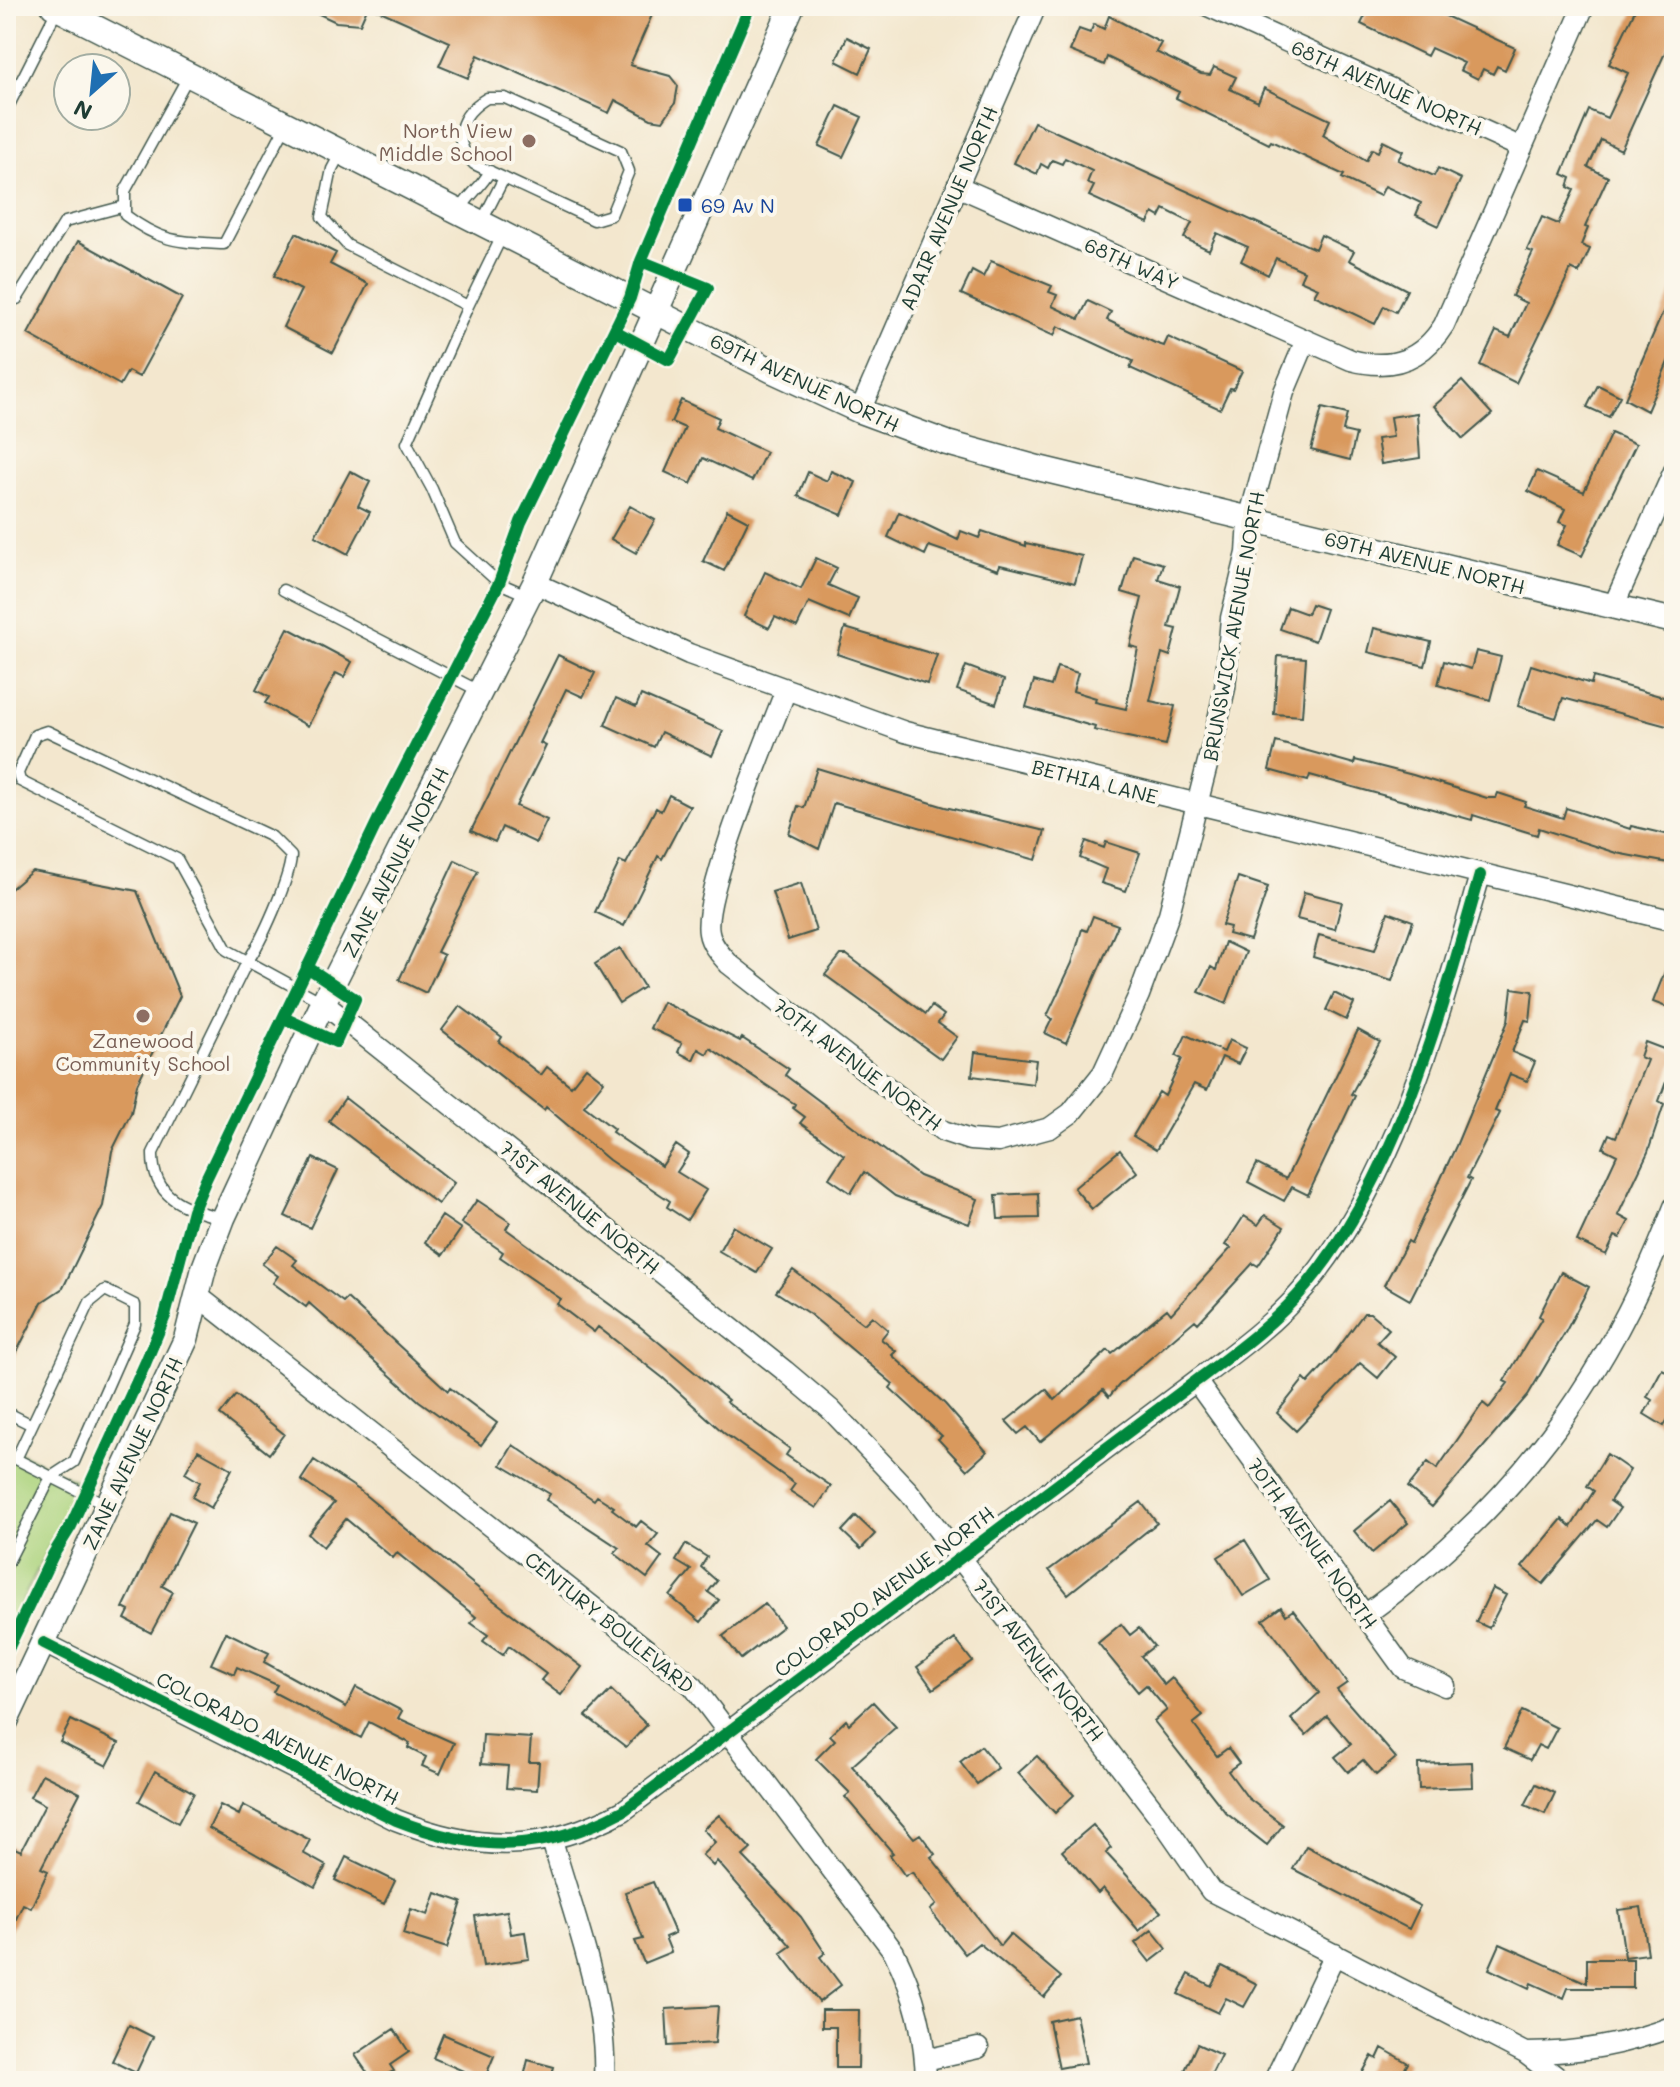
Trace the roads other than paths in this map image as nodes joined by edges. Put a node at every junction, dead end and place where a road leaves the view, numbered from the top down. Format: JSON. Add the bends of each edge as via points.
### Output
{"nodes":[{"id":1,"x":792,"y":6,"type":"edge"},
{"id":2,"x":1036,"y":6,"type":"edge"},
{"id":3,"x":1208,"y":6,"type":"edge"},
{"id":4,"x":1584,"y":6,"type":"edge"},
{"id":5,"x":55,"y":7,"type":"edge"},
{"id":6,"x":189,"y":75,"type":"junction"},
{"id":7,"x":6,"y":111,"type":"edge"},
{"id":8,"x":286,"y":125,"type":"junction"},
{"id":9,"x":1522,"y":148,"type":"junction"},
{"id":10,"x":341,"y":153,"type":"junction"},
{"id":11,"x":490,"y":171,"type":"junction"},
{"id":12,"x":504,"y":178,"type":"junction"},
{"id":13,"x":957,"y":186,"type":"junction"},
{"id":14,"x":125,"y":206,"type":"junction"},
{"id":15,"x":458,"y":213,"type":"junction"},
{"id":16,"x":491,"y":230,"type":"junction"},
{"id":17,"x":17,"y":299,"type":"dead end"},
{"id":18,"x":468,"y":306,"type":"junction"},
{"id":19,"x":658,"y":312,"type":"junction"},
{"id":20,"x":1306,"y":340,"type":"junction"},
{"id":21,"x":860,"y":411,"type":"junction"},
{"id":22,"x":1674,"y":471,"type":"edge"},
{"id":23,"x":1249,"y":519,"type":"junction"},
{"id":24,"x":532,"y":589,"type":"junction"},
{"id":25,"x":283,"y":590,"type":"dead end"},
{"id":26,"x":1613,"y":607,"type":"junction"},
{"id":27,"x":1674,"y":621,"type":"edge"},
{"id":28,"x":481,"y":692,"type":"junction"},
{"id":29,"x":785,"y":692,"type":"junction"},
{"id":30,"x":1198,"y":805,"type":"junction"},
{"id":31,"x":1480,"y":875,"type":"junction"},
{"id":32,"x":1674,"y":921,"type":"edge"},
{"id":33,"x":247,"y":962,"type":"junction"},
{"id":34,"x":323,"y":1003,"type":"junction"},
{"id":35,"x":1103,"y":1073,"type":"joint"},
{"id":36,"x":1674,"y":1207,"type":"edge"},
{"id":37,"x":223,"y":1218,"type":"junction"},
{"id":38,"x":198,"y":1296,"type":"junction"},
{"id":39,"x":1196,"y":1381,"type":"junction"},
{"id":40,"x":6,"y":1412,"type":"edge"},
{"id":41,"x":32,"y":1425,"type":"junction"},
{"id":42,"x":9,"y":1456,"type":"edge"},
{"id":43,"x":51,"y":1477,"type":"junction"},
{"id":44,"x":107,"y":1505,"type":"junction"},
{"id":45,"x":961,"y":1558,"type":"junction"},
{"id":46,"x":6,"y":1566,"type":"edge"},
{"id":47,"x":1365,"y":1615,"type":"junction"},
{"id":48,"x":44,"y":1643,"type":"junction"},
{"id":49,"x":1445,"y":1686,"type":"dead end"},
{"id":50,"x":6,"y":1721,"type":"edge"},
{"id":51,"x":730,"y":1732,"type":"junction"},
{"id":52,"x":552,"y":1840,"type":"junction"},
{"id":53,"x":1335,"y":1954,"type":"junction"},
{"id":54,"x":1674,"y":2026,"type":"edge"},
{"id":55,"x":978,"y":2048,"type":"dead end"},
{"id":56,"x":1525,"y":2053,"type":"junction"},
{"id":57,"x":925,"y":2060,"type":"junction"},
{"id":58,"x":604,"y":2081,"type":"edge"},
{"id":59,"x":926,"y":2081,"type":"edge"},
{"id":60,"x":1274,"y":2081,"type":"edge"},
{"id":61,"x":1562,"y":2081,"type":"edge"}],
"edges":[{"from":1,"to":19,"type":"street","name":"ZANE AVENUE NORTH"},
{"from":2,"to":13,"type":"street","name":"ADAIR AVENUE NORTH"},
{"from":3,"to":9,"type":"street","name":"68TH AVENUE NORTH"},
{"from":4,"to":9,"type":"street"},
{"from":5,"to":6,"type":"street","name":"69TH AVENUE NORTH"},
{"from":5,"to":7,"type":"lane"},
{"from":6,"to":8,"type":"street","name":"69TH AVENUE NORTH"},
{"from":6,"to":14,"type":"lane","via":[[125,191]]},
{"from":8,"to":10,"type":"street","name":"69TH AVENUE NORTH"},
{"from":8,"to":14,"type":"lane","via":[[224,244],[151,235],[125,215]]},
{"from":9,"to":20,"type":"street","via":[[1432,344],[1415,357],[1374,366]]},
{"from":10,"to":15,"type":"street","name":"69TH AVENUE NORTH"},
{"from":10,"to":18,"type":"lane","via":[[332,169],[322,217],[347,245]]},
{"from":11,"to":12,"type":"lane"},
{"from":11,"to":12,"type":"lane","via":[[465,154],[459,140],[473,107],[487,98],[505,98],[621,151],[629,171],[611,215],[594,220]]},
{"from":11,"to":15,"type":"lane"},
{"from":12,"to":16,"type":"lane"},
{"from":13,"to":20,"type":"street","name":"68TH WAY"},
{"from":13,"to":21,"type":"street","name":"ADAIR AVENUE NORTH"},
{"from":14,"to":17,"type":"lane","via":[[65,222]]},
{"from":15,"to":16,"type":"street","name":"69TH AVENUE NORTH"},
{"from":16,"to":18,"type":"lane"},
{"from":16,"to":19,"type":"street","name":"69TH AVENUE NORTH"},
{"from":18,"to":24,"type":"lane","via":[[407,443],[455,543],[499,583]]},
{"from":19,"to":21,"type":"street","name":"69TH AVENUE NORTH"},
{"from":19,"to":24,"type":"street","name":"ZANE AVENUE NORTH"},
{"from":20,"to":23,"type":"street","name":"BRUNSWICK AVENUE NORTH","via":[[1284,392]]},
{"from":21,"to":23,"type":"street","name":"69TH AVENUE NORTH","via":[[993,456]]},
{"from":22,"to":26,"type":"street"},
{"from":23,"to":26,"type":"street","name":"69TH AVENUE NORTH"},
{"from":23,"to":30,"type":"street","name":"BRUNSWICK AVENUE NORTH","via":[[1225,688]]},
{"from":24,"to":28,"type":"street","name":"ZANE AVENUE NORTH"},
{"from":24,"to":29,"type":"street","name":"BETHIA LANE"},
{"from":25,"to":28,"type":"lane"},
{"from":26,"to":27,"type":"street"},
{"from":28,"to":34,"type":"street","name":"ZANE AVENUE NORTH"},
{"from":29,"to":30,"type":"street","name":"BETHIA LANE","via":[[905,732]]},
{"from":29,"to":35,"type":"street","name":"70TH AVENUE NORTH","via":[[712,893],[709,934],[729,964],[943,1131],[970,1140],[998,1142],[1038,1133],[1071,1113]]},
{"from":30,"to":31,"type":"street","name":"BETHIA LANE"},
{"from":30,"to":35,"type":"street","name":"BRUNSWICK AVENUE NORTH","via":[[1169,914]]},
{"from":31,"to":32,"type":"street","name":"BETHIA LANE"},
{"from":31,"to":39,"type":"street","name":"COLORADO AVENUE NORTH","via":[[1427,1052],[1337,1243],[1268,1325]]},
{"from":33,"to":33,"type":"lane","via":[[290,870],[291,856],[272,837],[47,731],[35,735],[18,773],[20,781],[177,859],[227,950]]},
{"from":33,"to":34,"type":"lane"},
{"from":33,"to":37,"type":"lane","via":[[153,1153],[153,1176],[167,1194],[193,1210]]},
{"from":34,"to":37,"type":"street","name":"ZANE AVENUE NORTH"},
{"from":34,"to":45,"type":"street","name":"71ST AVENUE NORTH","via":[[830,1409],[909,1492]]},
{"from":36,"to":47,"type":"street","via":[[1586,1389],[1544,1447],[1449,1550]]},
{"from":37,"to":38,"type":"street","name":"ZANE AVENUE NORTH"},
{"from":38,"to":44,"type":"street","name":"ZANE AVENUE NORTH","via":[[186,1339]]},
{"from":38,"to":51,"type":"street","name":"CENTURY BOULEVARD","via":[[667,1664],[693,1686]]},
{"from":39,"to":45,"type":"street","name":"COLORADO AVENUE NORTH"},
{"from":39,"to":47,"type":"street","name":"70TH AVENUE NORTH"},
{"from":40,"to":41,"type":"lane"},
{"from":41,"to":42,"type":"lane"},
{"from":41,"to":43,"type":"lane","via":[[90,1302],[105,1290],[135,1305],[135,1324],[74,1462]]},
{"from":42,"to":43,"type":"lane"},
{"from":43,"to":44,"type":"lane"},
{"from":43,"to":46,"type":"lane"},
{"from":44,"to":48,"type":"street","name":"ZANE AVENUE NORTH"},
{"from":45,"to":51,"type":"street","name":"COLORADO AVENUE NORTH"},
{"from":45,"to":53,"type":"street","name":"71ST AVENUE NORTH","via":[[1211,1891]]},
{"from":47,"to":49,"type":"street","name":"70TH AVENUE NORTH","via":[[1403,1668]]},
{"from":48,"to":50,"type":"street","name":"ZANE AVENUE NORTH"},
{"from":48,"to":52,"type":"street","name":"COLORADO AVENUE NORTH","via":[[434,1835],[511,1845]]},
{"from":51,"to":52,"type":"street","name":"COLORADO AVENUE NORTH","via":[[623,1811]]},
{"from":51,"to":57,"type":"street","name":"CENTURY BOULEVARD","via":[[894,1952],[910,1983]]},
{"from":52,"to":58,"type":"street","via":[[599,2008],[606,2045]]},
{"from":53,"to":56,"type":"street","name":"71ST AVENUE NORTH"},
{"from":53,"to":60,"type":"street"},
{"from":54,"to":56,"type":"street","via":[[1617,2045],[1572,2053]]},
{"from":55,"to":57,"type":"street"},
{"from":56,"to":61,"type":"street","name":"71ST AVENUE NORTH"},
{"from":57,"to":59,"type":"street","name":"CENTURY BOULEVARD"}]}
